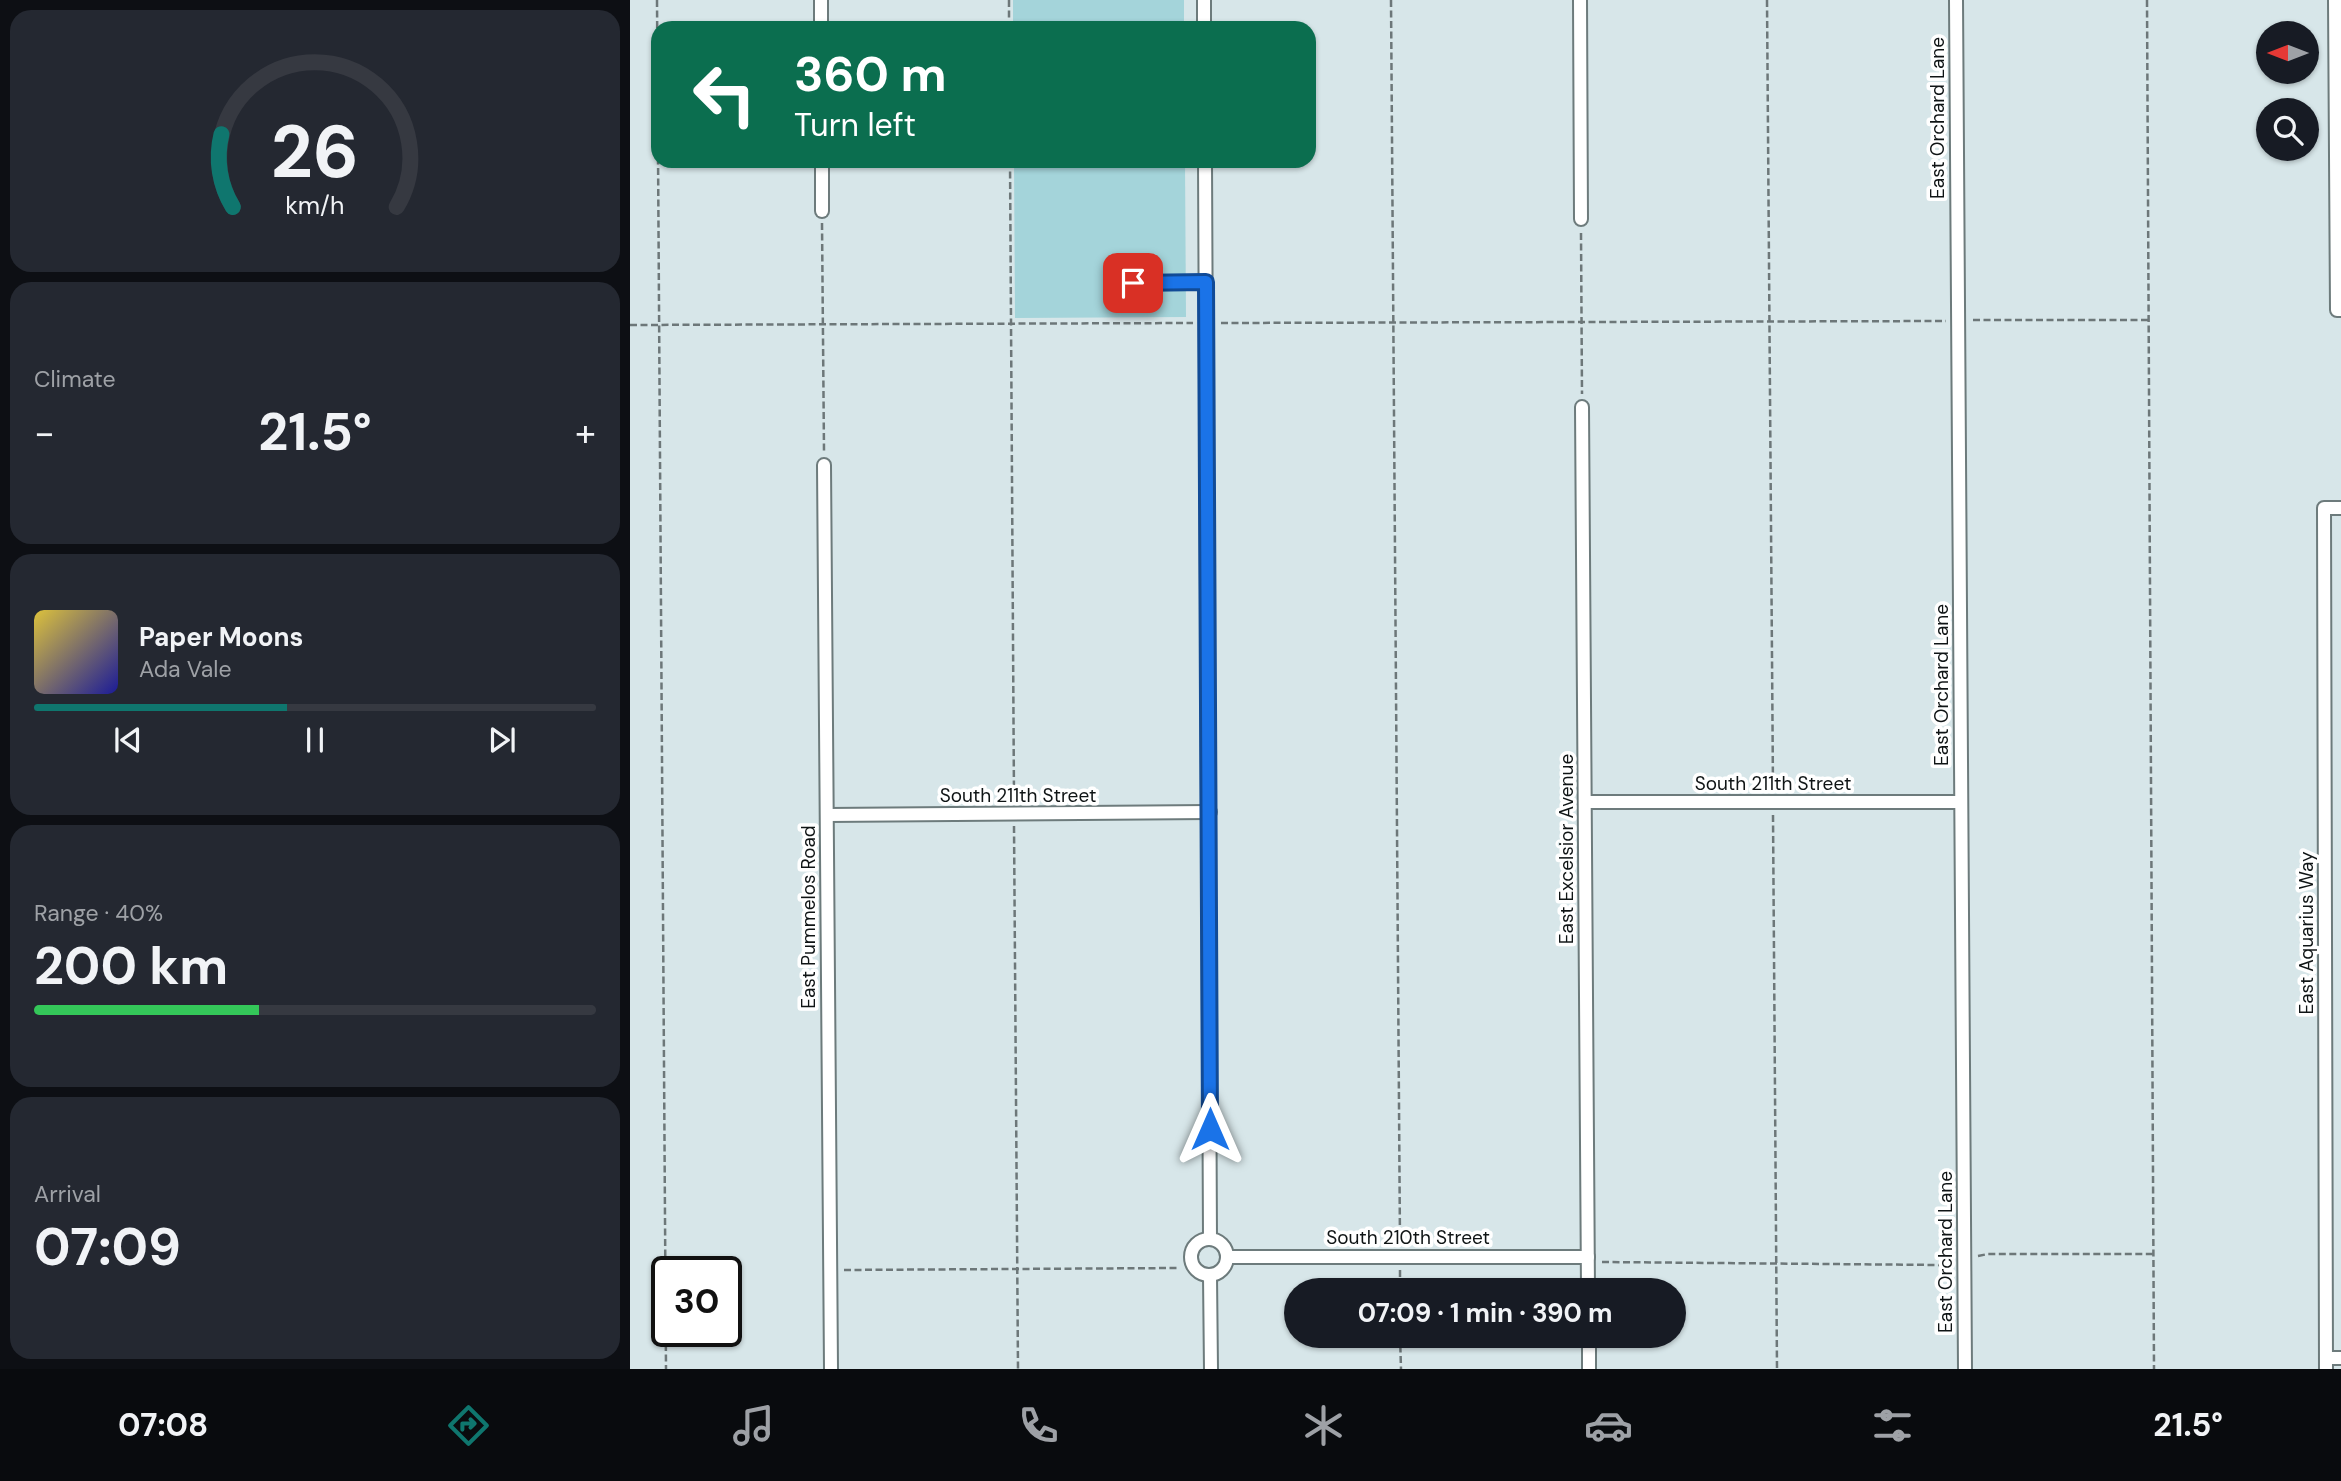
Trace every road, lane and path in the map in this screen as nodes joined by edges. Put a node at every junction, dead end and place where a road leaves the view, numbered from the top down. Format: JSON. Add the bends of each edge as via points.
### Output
{"nodes":[{"id":1,"x":657,"y":0,"type":"edge"},
{"id":2,"x":821,"y":0,"type":"edge"},
{"id":3,"x":1009,"y":0,"type":"edge"},
{"id":4,"x":1204,"y":0,"type":"edge"},
{"id":5,"x":1391,"y":0,"type":"edge"},
{"id":6,"x":1580,"y":0,"type":"edge"},
{"id":7,"x":1767,"y":0,"type":"edge"},
{"id":8,"x":1956,"y":0,"type":"edge"},
{"id":9,"x":2147,"y":0,"type":"edge"},
{"id":10,"x":2335,"y":0,"type":"edge"},
{"id":11,"x":657,"y":21,"type":"edge"},
{"id":12,"x":821,"y":21,"type":"edge"},
{"id":13,"x":1009,"y":21,"type":"edge"},
{"id":14,"x":1204,"y":21,"type":"edge"},
{"id":15,"x":658,"y":168,"type":"edge"},
{"id":16,"x":822,"y":168,"type":"edge"},
{"id":17,"x":1010,"y":168,"type":"edge"},
{"id":18,"x":1205,"y":168,"type":"edge"},
{"id":19,"x":822,"y":211,"type":"joint"},
{"id":20,"x":1581,"y":219,"type":"joint"},
{"id":21,"x":1206,"y":282,"type":"junction"},
{"id":22,"x":1109,"y":283,"type":"dead end"},
{"id":23,"x":2339,"y":310,"type":"edge"},
{"id":24,"x":1958,"y":320,"type":"junction"},
{"id":25,"x":2148,"y":320,"type":"junction"},
{"id":26,"x":1769,"y":321,"type":"junction"},
{"id":27,"x":1581,"y":322,"type":"junction"},
{"id":28,"x":1206,"y":323,"type":"junction"},
{"id":29,"x":1393,"y":323,"type":"junction"},
{"id":30,"x":823,"y":324,"type":"junction"},
{"id":31,"x":1011,"y":324,"type":"junction"},
{"id":32,"x":630,"y":325,"type":"edge"},
{"id":33,"x":659,"y":325,"type":"junction"},
{"id":34,"x":1582,"y":407,"type":"joint"},
{"id":35,"x":824,"y":465,"type":"joint"},
{"id":36,"x":2341,"y":508,"type":"edge"},
{"id":37,"x":1585,"y":802,"type":"junction"},
{"id":38,"x":1773,"y":802,"type":"junction"},
{"id":39,"x":1961,"y":802,"type":"junction"},
{"id":40,"x":1209,"y":812,"type":"junction"},
{"id":41,"x":1014,"y":814,"type":"junction"},
{"id":42,"x":827,"y":816,"type":"junction"},
{"id":43,"x":1210,"y":1238,"type":"junction"},
{"id":44,"x":2153,"y":1254,"type":"junction"},
{"id":45,"x":1400,"y":1256,"type":"junction"},
{"id":46,"x":1227,"y":1257,"type":"junction"},
{"id":47,"x":1588,"y":1257,"type":"junction"},
{"id":48,"x":1964,"y":1259,"type":"junction"},
{"id":49,"x":1776,"y":1264,"type":"junction"},
{"id":50,"x":1179,"y":1268,"type":"dead end"},
{"id":51,"x":1017,"y":1269,"type":"junction"},
{"id":52,"x":830,"y":1270,"type":"junction"},
{"id":53,"x":1210,"y":1276,"type":"junction"},
{"id":54,"x":1400,"y":1278,"type":"edge"},
{"id":55,"x":1588,"y":1278,"type":"edge"},
{"id":56,"x":1401,"y":1348,"type":"edge"},
{"id":57,"x":1589,"y":1348,"type":"edge"},
{"id":58,"x":2341,"y":1358,"type":"edge"},
{"id":59,"x":2326,"y":1364,"type":"edge"},
{"id":60,"x":666,"y":1369,"type":"edge"},
{"id":61,"x":831,"y":1369,"type":"edge"},
{"id":62,"x":1018,"y":1369,"type":"edge"},
{"id":63,"x":1211,"y":1369,"type":"edge"},
{"id":64,"x":1401,"y":1369,"type":"edge"},
{"id":65,"x":1589,"y":1369,"type":"edge"},
{"id":66,"x":1777,"y":1369,"type":"edge"},
{"id":67,"x":1965,"y":1369,"type":"edge"},
{"id":68,"x":2154,"y":1369,"type":"edge"}],
"edges":[{"from":1,"to":11,"type":"path"},
{"from":2,"to":12,"type":"street"},
{"from":3,"to":13,"type":"path"},
{"from":4,"to":14,"type":"street"},
{"from":5,"to":29,"type":"path"},
{"from":6,"to":20,"type":"street"},
{"from":7,"to":26,"type":"path"},
{"from":8,"to":24,"type":"street","name":"East Orchard Lane"},
{"from":9,"to":25,"type":"path"},
{"from":10,"to":23,"type":"street"},
{"from":15,"to":33,"type":"path"},
{"from":16,"to":19,"type":"street"},
{"from":17,"to":31,"type":"path"},
{"from":18,"to":21,"type":"street"},
{"from":19,"to":30,"type":"path"},
{"from":20,"to":27,"type":"path"},
{"from":21,"to":22,"type":"lane"},
{"from":21,"to":28,"type":"street"},
{"from":24,"to":25,"type":"path"},
{"from":24,"to":26,"type":"path"},
{"from":24,"to":39,"type":"street","name":"East Orchard Lane"},
{"from":25,"to":44,"type":"path"},
{"from":26,"to":27,"type":"path"},
{"from":26,"to":38,"type":"path"},
{"from":27,"to":29,"type":"path"},
{"from":27,"to":34,"type":"path"},
{"from":28,"to":29,"type":"path"},
{"from":28,"to":31,"type":"path"},
{"from":28,"to":40,"type":"street"},
{"from":29,"to":45,"type":"path"},
{"from":30,"to":31,"type":"path"},
{"from":30,"to":33,"type":"path"},
{"from":30,"to":35,"type":"path"},
{"from":31,"to":41,"type":"path"},
{"from":32,"to":33,"type":"path"},
{"from":33,"to":60,"type":"path"},
{"from":34,"to":37,"type":"street","name":"East Excelsior Avenue"},
{"from":35,"to":42,"type":"street","name":"East Pummelos Road"},
{"from":36,"to":59,"type":"street","name":"East Aquarius Way","via":[[2324,508]]},
{"from":37,"to":38,"type":"street","name":"South 211th Street"},
{"from":37,"to":47,"type":"street","name":"East Excelsior Avenue"},
{"from":38,"to":39,"type":"street","name":"South 211th Street"},
{"from":38,"to":49,"type":"path"},
{"from":39,"to":48,"type":"street","name":"East Orchard Lane"},
{"from":40,"to":41,"type":"street","name":"South 211th Street"},
{"from":40,"to":43,"type":"street"},
{"from":41,"to":42,"type":"street","name":"South 211th Street"},
{"from":41,"to":51,"type":"path"},
{"from":42,"to":52,"type":"street","name":"East Pummelos Road"},
{"from":43,"to":46,"type":"street","via":[[1222,1244]]},
{"from":43,"to":53,"type":"street","via":[[1198,1242],[1190,1257],[1194,1269]]},
{"from":44,"to":48,"type":"path","via":[[1988,1254]]},
{"from":44,"to":68,"type":"path"},
{"from":45,"to":46,"type":"street","name":"South 210th Street"},
{"from":45,"to":47,"type":"street","name":"South 210th Street"},
{"from":45,"to":54,"type":"path"},
{"from":46,"to":53,"type":"street","via":[[1224,1268]]},
{"from":47,"to":49,"type":"path","via":[[1606,1263]]},
{"from":47,"to":55,"type":"street","name":"East Excelsior Avenue"},
{"from":48,"to":49,"type":"path","via":[[1941,1265]]},
{"from":48,"to":67,"type":"street","name":"East Orchard Lane"},
{"from":49,"to":66,"type":"path"},
{"from":50,"to":51,"type":"path"},
{"from":51,"to":52,"type":"path"},
{"from":51,"to":62,"type":"path"},
{"from":52,"to":61,"type":"street","name":"East Pummelos Road"},
{"from":53,"to":63,"type":"street"},
{"from":56,"to":64,"type":"path"},
{"from":57,"to":65,"type":"street"},
{"from":58,"to":59,"type":"street"}]}
